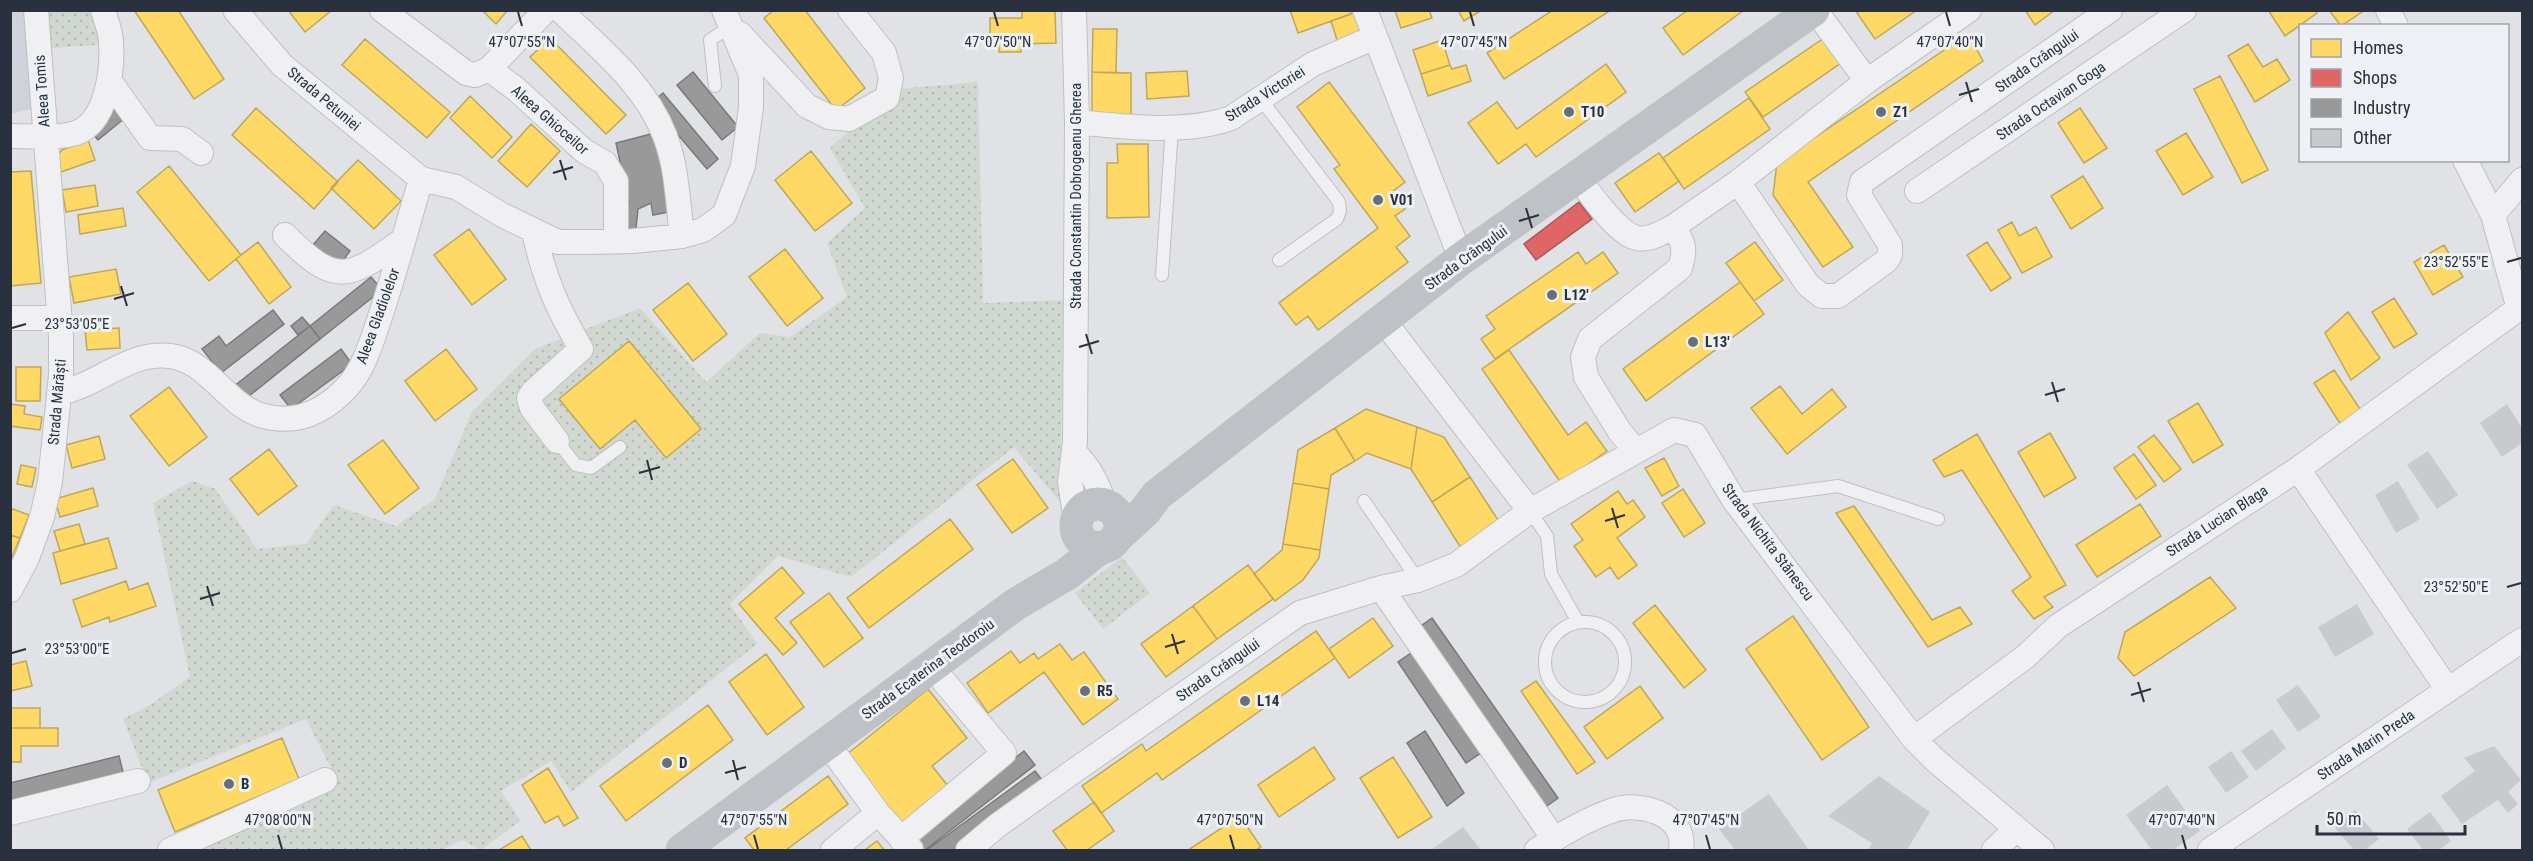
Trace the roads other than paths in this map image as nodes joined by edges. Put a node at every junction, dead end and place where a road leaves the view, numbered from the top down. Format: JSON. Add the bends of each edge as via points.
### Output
{"nodes":[{"id":1,"x":36,"y":10,"type":"edge"},
{"id":2,"x":103,"y":10,"type":"edge"},
{"id":3,"x":235,"y":10,"type":"edge"},
{"id":4,"x":382,"y":10,"type":"edge"},
{"id":5,"x":546,"y":10,"type":"edge"},
{"id":6,"x":560,"y":10,"type":"edge"},
{"id":7,"x":850,"y":10,"type":"edge"},
{"id":8,"x":1074,"y":10,"type":"edge"},
{"id":9,"x":1365,"y":10,"type":"edge"},
{"id":10,"x":1814,"y":10,"type":"edge"},
{"id":11,"x":1969,"y":10,"type":"edge"},
{"id":12,"x":2110,"y":10,"type":"edge"},
{"id":13,"x":2184,"y":10,"type":"edge"},
{"id":14,"x":2388,"y":10,"type":"edge"},
{"id":15,"x":728,"y":18,"type":"edge"},
{"id":16,"x":2395,"y":24,"type":"edge"},
{"id":17,"x":1375,"y":37,"type":"junction"},
{"id":18,"x":489,"y":69,"type":"junction"},
{"id":19,"x":110,"y":80,"type":"junction"},
{"id":20,"x":1867,"y":81,"type":"junction"},
{"id":21,"x":715,"y":86,"type":"dead end"},
{"id":22,"x":1260,"y":98,"type":"junction"},
{"id":23,"x":1077,"y":122,"type":"junction"},
{"id":24,"x":1172,"y":128,"type":"junction"},
{"id":25,"x":10,"y":136,"type":"edge"},
{"id":26,"x":46,"y":136,"type":"junction"},
{"id":27,"x":201,"y":153,"type":"dead end"},
{"id":28,"x":2466,"y":162,"type":"edge"},
{"id":29,"x":1577,"y":177,"type":"junction"},
{"id":30,"x":421,"y":179,"type":"junction"},
{"id":31,"x":2523,"y":180,"type":"edge"},
{"id":32,"x":1738,"y":182,"type":"junction"},
{"id":33,"x":1917,"y":191,"type":"dead end"},
{"id":34,"x":2493,"y":215,"type":"junction"},
{"id":35,"x":1674,"y":227,"type":"junction"},
{"id":36,"x":534,"y":231,"type":"junction"},
{"id":37,"x":285,"y":235,"type":"dead end"},
{"id":38,"x":682,"y":236,"type":"junction"},
{"id":39,"x":404,"y":240,"type":"junction"},
{"id":40,"x":616,"y":242,"type":"junction"},
{"id":41,"x":1279,"y":260,"type":"dead end"},
{"id":42,"x":1461,"y":260,"type":"junction"},
{"id":43,"x":1162,"y":274,"type":"dead end"},
{"id":44,"x":2521,"y":308,"type":"edge"},
{"id":45,"x":10,"y":318,"type":"edge"},
{"id":46,"x":59,"y":318,"type":"junction"},
{"id":47,"x":1383,"y":320,"type":"junction"},
{"id":48,"x":59,"y":393,"type":"junction"},
{"id":49,"x":557,"y":441,"type":"joint"},
{"id":50,"x":620,"y":447,"type":"dead end"},
{"id":51,"x":1636,"y":451,"type":"junction"},
{"id":52,"x":1075,"y":453,"type":"junction"},
{"id":53,"x":2298,"y":469,"type":"junction"},
{"id":54,"x":1157,"y":495,"type":"junction"},
{"id":55,"x":1734,"y":500,"type":"junction"},
{"id":56,"x":1364,"y":501,"type":"dead end"},
{"id":57,"x":1107,"y":506,"type":"junction"},
{"id":58,"x":1530,"y":511,"type":"junction"},
{"id":59,"x":1938,"y":519,"type":"dead end"},
{"id":60,"x":1076,"y":524,"type":"junction"},
{"id":61,"x":1108,"y":543,"type":"junction"},
{"id":62,"x":1418,"y":580,"type":"junction"},
{"id":63,"x":1381,"y":588,"type":"junction"},
{"id":64,"x":10,"y":590,"type":"edge"},
{"id":65,"x":1029,"y":595,"type":"junction"},
{"id":66,"x":1578,"y":622,"type":"junction"},
{"id":67,"x":2523,"y":640,"type":"edge"},
{"id":68,"x":931,"y":666,"type":"junction"},
{"id":69,"x":2448,"y":690,"type":"junction"},
{"id":70,"x":1914,"y":739,"type":"junction"},
{"id":71,"x":826,"y":743,"type":"junction"},
{"id":72,"x":325,"y":780,"type":"dead end"},
{"id":73,"x":138,"y":782,"type":"dead end"},
{"id":74,"x":10,"y":813,"type":"edge"},
{"id":75,"x":878,"y":813,"type":"junction"},
{"id":76,"x":2016,"y":829,"type":"junction"},
{"id":77,"x":1545,"y":845,"type":"edge"},
{"id":78,"x":908,"y":847,"type":"edge"},
{"id":79,"x":170,"y":850,"type":"edge"},
{"id":80,"x":682,"y":850,"type":"edge"},
{"id":81,"x":833,"y":850,"type":"edge"},
{"id":82,"x":968,"y":850,"type":"edge"},
{"id":83,"x":1681,"y":850,"type":"edge"},
{"id":84,"x":1994,"y":850,"type":"edge"},
{"id":85,"x":2042,"y":850,"type":"edge"},
{"id":86,"x":2210,"y":850,"type":"edge"}],
"edges":[{"from":1,"to":26,"type":"street","name":"Aleea Tomis"},
{"from":2,"to":19,"type":"street","via":[[111,40]]},
{"from":3,"to":30,"type":"street","name":"Strada Petuniei","via":[[282,65]]},
{"from":4,"to":18,"type":"street","via":[[466,73],[475,75]]},
{"from":5,"to":18,"type":"street"},
{"from":6,"to":38,"type":"street","via":[[621,69],[650,105],[666,138]]},
{"from":7,"to":15,"type":"street","via":[[884,53],[891,78],[887,98],[849,119],[829,117],[807,106]]},
{"from":8,"to":23,"type":"street","name":"Strada Constantin Dobrogeanu Gherea"},
{"from":9,"to":17,"type":"street"},
{"from":10,"to":20,"type":"street"},
{"from":10,"to":29,"type":"main road","name":"Strada Crângului"},
{"from":11,"to":20,"type":"street"},
{"from":12,"to":32,"type":"street","name":"Strada Crângului","via":[[1862,182],[1859,195],[1890,245],[1890,255],[1838,296],[1822,296],[1808,285]]},
{"from":13,"to":33,"type":"street","name":"Strada Octavian Goga"},
{"from":14,"to":16,"type":"street"},
{"from":15,"to":21,"type":"lane","via":[[710,40]]},
{"from":15,"to":38,"type":"street","via":[[751,75],[744,166],[724,215],[703,230]]},
{"from":17,"to":22,"type":"street","name":"Strada Victoriei","via":[[1313,64]]},
{"from":17,"to":42,"type":"street"},
{"from":18,"to":40,"type":"street","name":"Aleea Ghioceilor","via":[[584,151],[605,163],[616,181]]},
{"from":19,"to":26,"type":"street","via":[[92,122],[76,132]]},
{"from":19,"to":27,"type":"street","via":[[150,138],[182,139]]},
{"from":20,"to":32,"type":"street"},
{"from":22,"to":24,"type":"street","name":"Strada Victoriei","via":[[1220,122]]},
{"from":22,"to":41,"type":"lane","via":[[1339,202],[1336,219]]},
{"from":23,"to":24,"type":"street","name":"Strada Victoriei"},
{"from":23,"to":52,"type":"street","name":"Strada Constantin Dobrogeanu Gherea"},
{"from":24,"to":43,"type":"lane"},
{"from":25,"to":26,"type":"street","name":"Aleea Tomis"},
{"from":26,"to":46,"type":"street","name":"Strada Mărăști"},
{"from":28,"to":34,"type":"street"},
{"from":29,"to":35,"type":"street","via":[[1619,228],[1637,238],[1650,238]]},
{"from":29,"to":42,"type":"main road","name":"Strada Crângului"},
{"from":30,"to":36,"type":"street","via":[[456,187]]},
{"from":30,"to":39,"type":"street","name":"Aleea Gladiolelor"},
{"from":31,"to":34,"type":"street"},
{"from":32,"to":35,"type":"street"},
{"from":34,"to":44,"type":"street"},
{"from":35,"to":51,"type":"street","via":[[1684,242],[1680,268],[1590,339],[1583,357],[1586,376]]},
{"from":36,"to":40,"type":"street","via":[[558,242]]},
{"from":36,"to":49,"type":"street","via":[[542,268],[560,314],[581,349],[529,398]]},
{"from":37,"to":39,"type":"street","name":"Aleea Gladiolelor","via":[[314,263],[334,272],[361,268]]},
{"from":38,"to":40,"type":"street"},
{"from":39,"to":48,"type":"street","name":"Aleea Gladiolelor","via":[[368,351],[350,384],[326,406],[293,420],[259,414],[223,391],[196,365],[170,356],[139,358],[74,390]]},
{"from":42,"to":47,"type":"main road","name":"Strada Crângului"},
{"from":44,"to":53,"type":"street","name":"Strada Lucian Blaga"},
{"from":45,"to":46,"type":"street"},
{"from":46,"to":48,"type":"street","name":"Strada Mărăști"},
{"from":47,"to":54,"type":"main road","name":"Strada Crângului"},
{"from":47,"to":58,"type":"street"},
{"from":48,"to":64,"type":"street","name":"Strada Mărăști","via":[[50,482],[42,517]]},
{"from":49,"to":50,"type":"lane","via":[[576,465],[591,468]]},
{"from":51,"to":55,"type":"street","name":"Strada Nichita Stănescu","via":[[1674,430],[1695,435]]},
{"from":51,"to":58,"type":"street","name":"Strada Nichita Stănescu"},
{"from":52,"to":57,"type":"street","via":[[1089,468]]},
{"from":52,"to":60,"type":"street","name":"Strada Constantin Dobrogeanu Gherea","via":[[1070,482]]},
{"from":53,"to":69,"type":"street"},
{"from":53,"to":70,"type":"street","name":"Strada Lucian Blaga","via":[[2058,626],[2025,657]]},
{"from":54,"to":57,"type":"main road","name":"Strada Crângului"},
{"from":54,"to":61,"type":"main road","name":"Strada Crângului"},
{"from":55,"to":59,"type":"lane","via":[[1838,486]]},
{"from":55,"to":70,"type":"street","name":"Strada Nichita Stănescu"},
{"from":56,"to":62,"type":"lane"},
{"from":57,"to":60,"type":"main road","via":[[1092,504],[1082,510]]},
{"from":57,"to":61,"type":"main road","via":[[1120,526]]},
{"from":58,"to":62,"type":"street","name":"Strada Nichita Stănescu","via":[[1456,565]]},
{"from":58,"to":66,"type":"lane","via":[[1547,536],[1551,574]]},
{"from":60,"to":61,"type":"main road","via":[[1076,533],[1084,543]]},
{"from":60,"to":65,"type":"main road","name":"Strada Ecaterina Teodoroiu","via":[[1063,552]]},
{"from":61,"to":65,"type":"main road","name":"Strada Ecaterina Teodoroiu","via":[[1067,574]]},
{"from":62,"to":63,"type":"street","name":"Strada Crângului"},
{"from":63,"to":77,"type":"street"},
{"from":63,"to":82,"type":"street","name":"Strada Crângului","via":[[1300,614]]},
{"from":65,"to":68,"type":"main road","name":"Strada Ecaterina Teodoroiu"},
{"from":66,"to":66,"type":"lane","via":[[1555,634],[1544,657],[1545,665],[1548,682],[1567,699],[1592,703],[1614,691],[1625,668],[1621,643],[1603,626]]},
{"from":67,"to":69,"type":"street","name":"Strada Marin Preda"},
{"from":68,"to":71,"type":"main road","name":"Strada Ecaterina Teodoroiu"},
{"from":68,"to":78,"type":"street","via":[[1004,753]]},
{"from":69,"to":86,"type":"street","name":"Strada Marin Preda"},
{"from":70,"to":76,"type":"street","name":"Strada Nichita Stănescu"},
{"from":71,"to":75,"type":"street"},
{"from":71,"to":80,"type":"main road","name":"Strada Ecaterina Teodoroiu"},
{"from":72,"to":79,"type":"street"},
{"from":73,"to":74,"type":"street"},
{"from":75,"to":78,"type":"street"},
{"from":75,"to":81,"type":"street"},
{"from":76,"to":84,"type":"street"},
{"from":76,"to":85,"type":"street","name":"Strada Nichita Stănescu"},
{"from":77,"to":83,"type":"street","via":[[1613,810],[1636,808],[1667,816],[1678,828]]}]}
